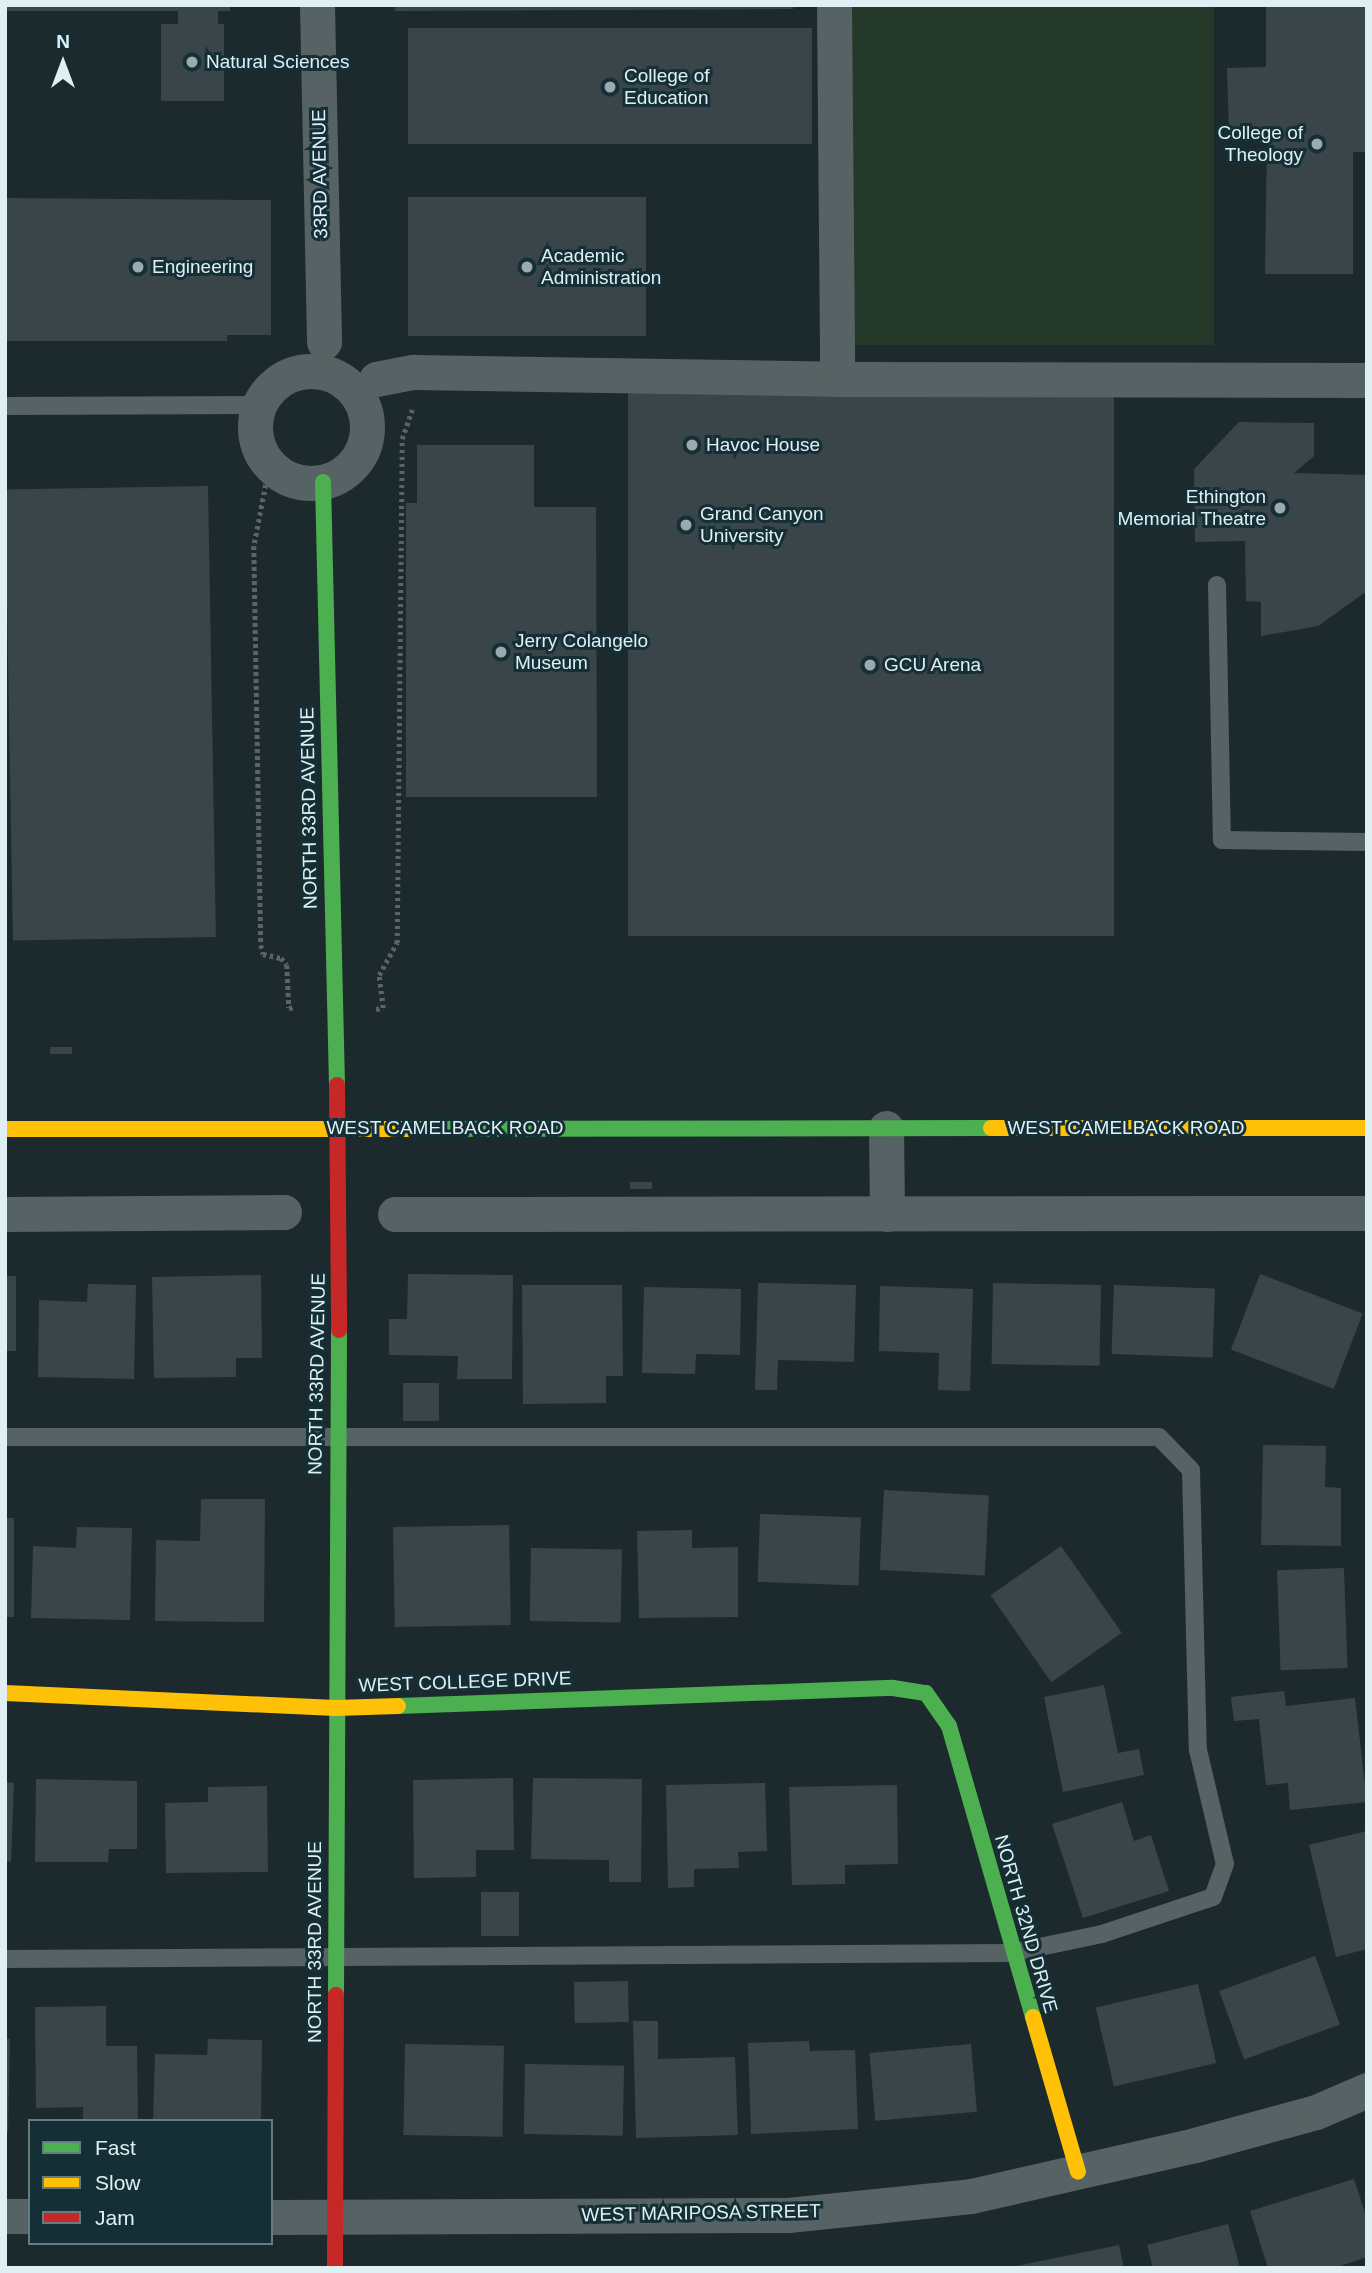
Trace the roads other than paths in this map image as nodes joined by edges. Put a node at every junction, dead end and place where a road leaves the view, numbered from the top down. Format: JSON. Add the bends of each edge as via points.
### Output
{"nodes":[{"id":1,"x":317,"y":5,"type":"edge"},
{"id":2,"x":834,"y":5,"type":"edge"},
{"id":3,"x":324,"y":342,"type":"dead end"},
{"id":4,"x":376,"y":379,"type":"dead end"},
{"id":5,"x":836,"y":379,"type":"junction"},
{"id":6,"x":1367,"y":380,"type":"edge"},
{"id":7,"x":259,"y":405,"type":"junction"},
{"id":8,"x":5,"y":406,"type":"edge"},
{"id":9,"x":323,"y":482,"type":"junction"},
{"id":10,"x":1217,"y":585,"type":"dead end"},
{"id":11,"x":1367,"y":842,"type":"edge"},
{"id":12,"x":338,"y":1128,"type":"junction"},
{"id":13,"x":886,"y":1128,"type":"junction"},
{"id":14,"x":1367,"y":1128,"type":"edge"},
{"id":15,"x":5,"y":1129,"type":"edge"},
{"id":16,"x":284,"y":1212,"type":"dead end"},
{"id":17,"x":1367,"y":1213,"type":"edge"},
{"id":18,"x":5,"y":1214,"type":"edge"},
{"id":19,"x":395,"y":1214,"type":"dead end"},
{"id":20,"x":887,"y":1214,"type":"junction"},
{"id":21,"x":5,"y":1437,"type":"edge"},
{"id":22,"x":337,"y":1438,"type":"junction"},
{"id":23,"x":5,"y":1693,"type":"edge"},
{"id":24,"x":926,"y":1693,"type":"joint"},
{"id":25,"x":336,"y":1707,"type":"junction"},
{"id":26,"x":1011,"y":1953,"type":"junction"},
{"id":27,"x":336,"y":1957,"type":"junction"},
{"id":28,"x":5,"y":1959,"type":"edge"},
{"id":29,"x":1367,"y":2090,"type":"edge"},
{"id":30,"x":1078,"y":2172,"type":"junction"},
{"id":31,"x":335,"y":2215,"type":"junction"},
{"id":32,"x":5,"y":2216,"type":"edge"},
{"id":33,"x":28,"y":2216,"type":"edge"},
{"id":34,"x":273,"y":2217,"type":"edge"},
{"id":35,"x":335,"y":2268,"type":"edge"}],
"edges":[{"from":1,"to":3,"type":"street","name":"33RD AVENUE"},
{"from":2,"to":5,"type":"street"},
{"from":4,"to":5,"type":"street","via":[[413,372]]},
{"from":5,"to":6,"type":"street"},
{"from":7,"to":8,"type":"lane"},
{"from":7,"to":9,"type":"street","via":[[256,439],[270,464],[289,479]]},
{"from":7,"to":9,"type":"street","via":[[283,379],[300,372],[335,376],[350,387],[366,416],[362,450],[340,475]]},
{"from":9,"to":12,"type":"street","name":"NORTH 33RD AVENUE"},
{"from":10,"to":11,"type":"lane","via":[[1222,839]]},
{"from":12,"to":13,"type":"street","name":"WEST CAMELBACK ROAD"},
{"from":12,"to":15,"type":"street","name":"WEST CAMELBACK ROAD"},
{"from":12,"to":22,"type":"street","name":"NORTH 33RD AVENUE"},
{"from":13,"to":14,"type":"street","name":"WEST CAMELBACK ROAD"},
{"from":13,"to":20,"type":"street"},
{"from":16,"to":18,"type":"street"},
{"from":17,"to":20,"type":"street"},
{"from":19,"to":20,"type":"street"},
{"from":21,"to":22,"type":"lane"},
{"from":22,"to":25,"type":"street","name":"NORTH 33RD AVENUE"},
{"from":22,"to":26,"type":"lane","via":[[1158,1437],[1191,1470],[1198,1750],[1225,1864],[1213,1897],[1102,1934]]},
{"from":23,"to":25,"type":"street","name":"WEST COLLEGE DRIVE"},
{"from":24,"to":25,"type":"street","name":"WEST COLLEGE DRIVE","via":[[893,1688]]},
{"from":24,"to":26,"type":"street","name":"NORTH 32ND DRIVE","via":[[949,1726]]},
{"from":25,"to":27,"type":"street","name":"NORTH 33RD AVENUE"},
{"from":26,"to":27,"type":"lane"},
{"from":26,"to":30,"type":"street","name":"NORTH 32ND DRIVE"},
{"from":27,"to":28,"type":"lane"},
{"from":27,"to":31,"type":"street","name":"NORTH 33RD AVENUE"},
{"from":29,"to":30,"type":"street","name":"WEST MARIPOSA STREET","via":[[1316,2112]]},
{"from":30,"to":31,"type":"street","name":"WEST MARIPOSA STREET","via":[[971,2196],[788,2215]]},
{"from":31,"to":34,"type":"street","name":"WEST MARIPOSA STREET"},
{"from":31,"to":35,"type":"street","name":"NORTH 33RD AVENUE"},
{"from":32,"to":33,"type":"street"}]}
